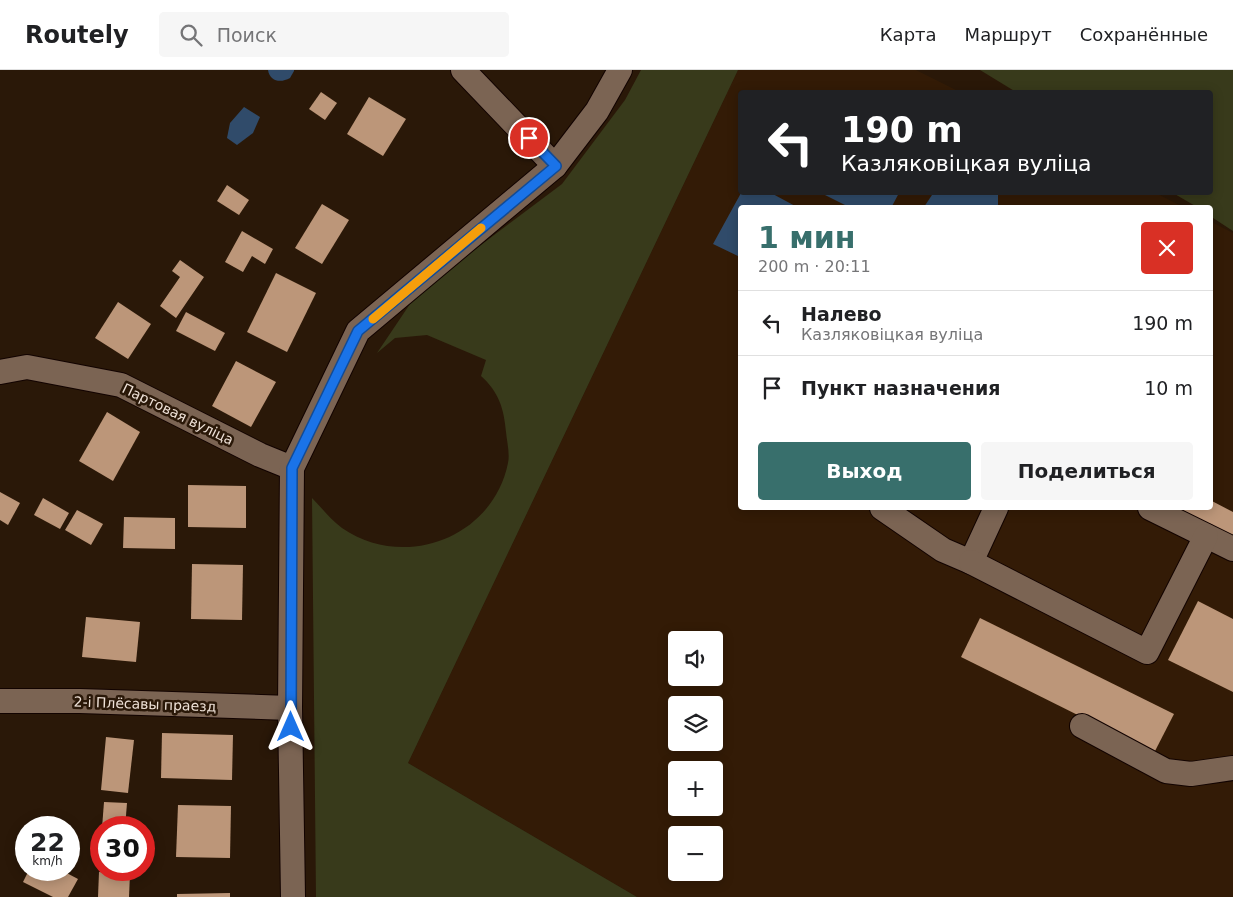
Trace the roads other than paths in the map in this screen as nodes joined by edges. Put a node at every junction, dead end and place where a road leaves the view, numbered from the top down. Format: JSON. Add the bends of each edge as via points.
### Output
{"nodes":[{"id":1,"x":463,"y":70,"type":"edge"},
{"id":2,"x":620,"y":70,"type":"edge"},
{"id":3,"x":556,"y":166,"type":"junction"},
{"id":4,"x":0,"y":372,"type":"edge"},
{"id":5,"x":292,"y":468,"type":"junction"},
{"id":6,"x":885,"y":510,"type":"edge"},
{"id":7,"x":995,"y":510,"type":"edge"},
{"id":8,"x":1154,"y":510,"type":"edge"},
{"id":9,"x":1206,"y":536,"type":"junction"},
{"id":10,"x":1233,"y":549,"type":"edge"},
{"id":11,"x":971,"y":562,"type":"junction"},
{"id":12,"x":0,"y":701,"type":"edge"},
{"id":13,"x":290,"y":708,"type":"junction"},
{"id":14,"x":1082,"y":726,"type":"dead end"},
{"id":15,"x":1233,"y":768,"type":"edge"},
{"id":16,"x":293,"y":897,"type":"edge"}],
"edges":[{"from":1,"to":3,"type":"street"},
{"from":2,"to":3,"type":"street","via":[[597,111]]},
{"from":3,"to":5,"type":"street","via":[[358,331]]},
{"from":4,"to":5,"type":"street","name":"Партовая вуліца","via":[[27,367],[121,385]]},
{"from":5,"to":13,"type":"street"},
{"from":6,"to":11,"type":"street","via":[[943,550]]},
{"from":7,"to":11,"type":"street"},
{"from":8,"to":9,"type":"street"},
{"from":9,"to":10,"type":"street"},
{"from":9,"to":11,"type":"street","via":[[1148,652]]},
{"from":12,"to":13,"type":"street","name":"2-і Плёсавы праезд"},
{"from":13,"to":16,"type":"street"},
{"from":14,"to":15,"type":"street","via":[[1166,771],[1191,774]]}]}
